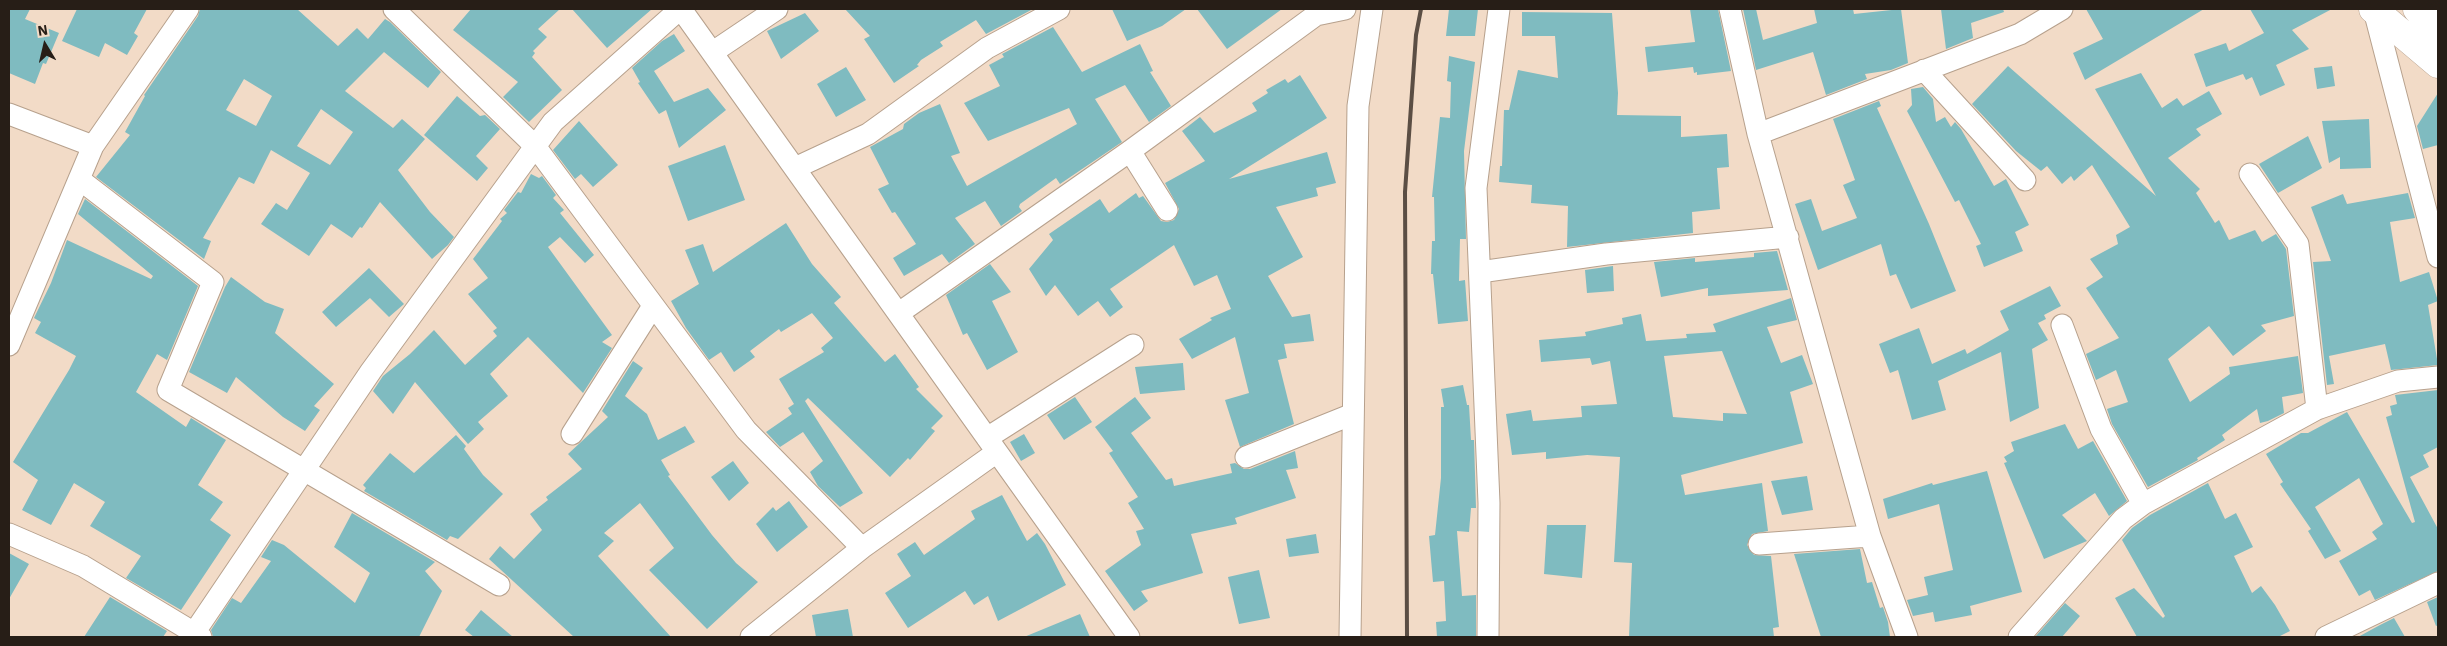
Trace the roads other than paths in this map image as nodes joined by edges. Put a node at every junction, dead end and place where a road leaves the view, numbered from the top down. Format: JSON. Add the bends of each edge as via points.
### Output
{"nodes":[{"id":1,"x":188,"y":9,"type":"edge"},
{"id":2,"x":394,"y":9,"type":"edge"},
{"id":3,"x":680,"y":9,"type":"edge"},
{"id":4,"x":777,"y":9,"type":"edge"},
{"id":5,"x":1059,"y":9,"type":"edge"},
{"id":6,"x":1346,"y":9,"type":"edge"},
{"id":7,"x":1372,"y":9,"type":"edge"},
{"id":8,"x":1499,"y":9,"type":"edge"},
{"id":9,"x":1730,"y":9,"type":"edge"},
{"id":10,"x":2062,"y":9,"type":"edge"},
{"id":11,"x":2374,"y":9,"type":"edge"},
{"id":12,"x":713,"y":52,"type":"junction"},
{"id":13,"x":2438,"y":64,"type":"edge"},
{"id":14,"x":1924,"y":70,"type":"junction"},
{"id":15,"x":9,"y":114,"type":"edge"},
{"id":16,"x":1758,"y":134,"type":"junction"},
{"id":17,"x":93,"y":146,"type":"junction"},
{"id":18,"x":535,"y":146,"type":"junction"},
{"id":19,"x":1130,"y":151,"type":"junction"},
{"id":20,"x":795,"y":168,"type":"junction"},
{"id":21,"x":2250,"y":174,"type":"dead end"},
{"id":22,"x":79,"y":179,"type":"junction"},
{"id":23,"x":2025,"y":180,"type":"dead end"},
{"id":24,"x":1167,"y":210,"type":"dead end"},
{"id":25,"x":1788,"y":237,"type":"junction"},
{"id":26,"x":2438,"y":257,"type":"edge"},
{"id":27,"x":1480,"y":272,"type":"junction"},
{"id":28,"x":653,"y":306,"type":"junction"},
{"id":29,"x":898,"y":313,"type":"junction"},
{"id":30,"x":2062,"y":325,"type":"dead end"},
{"id":31,"x":9,"y":345,"type":"edge"},
{"id":32,"x":1133,"y":345,"type":"dead end"},
{"id":33,"x":2438,"y":376,"type":"edge"},
{"id":34,"x":2317,"y":410,"type":"junction"},
{"id":35,"x":1353,"y":414,"type":"junction"},
{"id":36,"x":572,"y":434,"type":"dead end"},
{"id":37,"x":992,"y":445,"type":"junction"},
{"id":38,"x":1246,"y":457,"type":"dead end"},
{"id":39,"x":303,"y":471,"type":"junction"},
{"id":40,"x":2143,"y":504,"type":"junction"},
{"id":41,"x":9,"y":534,"type":"edge"},
{"id":42,"x":1870,"y":536,"type":"junction"},
{"id":43,"x":1759,"y":544,"type":"dead end"},
{"id":44,"x":862,"y":548,"type":"junction"},
{"id":45,"x":2438,"y":582,"type":"edge"},
{"id":46,"x":499,"y":585,"type":"dead end"},
{"id":47,"x":198,"y":635,"type":"edge"},
{"id":48,"x":751,"y":637,"type":"edge"},
{"id":49,"x":1129,"y":637,"type":"edge"},
{"id":50,"x":1350,"y":637,"type":"edge"},
{"id":51,"x":1488,"y":637,"type":"edge"},
{"id":52,"x":1907,"y":637,"type":"edge"},
{"id":53,"x":2019,"y":637,"type":"edge"},
{"id":54,"x":2326,"y":637,"type":"edge"}],
"edges":[{"from":1,"to":17,"type":"street"},
{"from":2,"to":18,"type":"street"},
{"from":3,"to":12,"type":"street"},
{"from":3,"to":18,"type":"street","via":[[553,122]]},
{"from":4,"to":12,"type":"street"},
{"from":5,"to":20,"type":"street","via":[[987,48],[868,134]]},
{"from":6,"to":19,"type":"street","via":[[1316,15]]},
{"from":7,"to":35,"type":"street","via":[[1358,106]]},
{"from":8,"to":27,"type":"street","via":[[1476,188]]},
{"from":9,"to":16,"type":"street"},
{"from":10,"to":14,"type":"street","via":[[2020,34]]},
{"from":11,"to":13,"type":"main road"},
{"from":11,"to":26,"type":"street"},
{"from":12,"to":20,"type":"street"},
{"from":14,"to":16,"type":"street"},
{"from":14,"to":23,"type":"street"},
{"from":15,"to":17,"type":"street"},
{"from":16,"to":25,"type":"street"},
{"from":17,"to":22,"type":"street"},
{"from":18,"to":28,"type":"street"},
{"from":18,"to":39,"type":"street","via":[[371,371]]},
{"from":19,"to":24,"type":"street"},
{"from":19,"to":29,"type":"street"},
{"from":20,"to":29,"type":"street"},
{"from":21,"to":34,"type":"street","via":[[2298,244]]},
{"from":22,"to":31,"type":"street"},
{"from":22,"to":39,"type":"street","via":[[213,282],[168,390]]},
{"from":25,"to":27,"type":"street","via":[[1606,254]]},
{"from":25,"to":42,"type":"street"},
{"from":27,"to":51,"type":"street","via":[[1489,503]]},
{"from":28,"to":36,"type":"street"},
{"from":28,"to":44,"type":"street","via":[[746,430]]},
{"from":29,"to":37,"type":"street"},
{"from":30,"to":40,"type":"street","via":[[2101,429]]},
{"from":32,"to":37,"type":"street"},
{"from":33,"to":34,"type":"street","via":[[2398,381]]},
{"from":34,"to":40,"type":"street"},
{"from":35,"to":38,"type":"street"},
{"from":35,"to":50,"type":"street"},
{"from":37,"to":44,"type":"street"},
{"from":37,"to":49,"type":"street"},
{"from":39,"to":46,"type":"street"},
{"from":39,"to":47,"type":"street"},
{"from":40,"to":53,"type":"street","via":[[2123,519]]},
{"from":41,"to":47,"type":"street","via":[[83,566]]},
{"from":42,"to":43,"type":"street"},
{"from":42,"to":52,"type":"street"},
{"from":44,"to":48,"type":"street"},
{"from":45,"to":54,"type":"street"}]}
